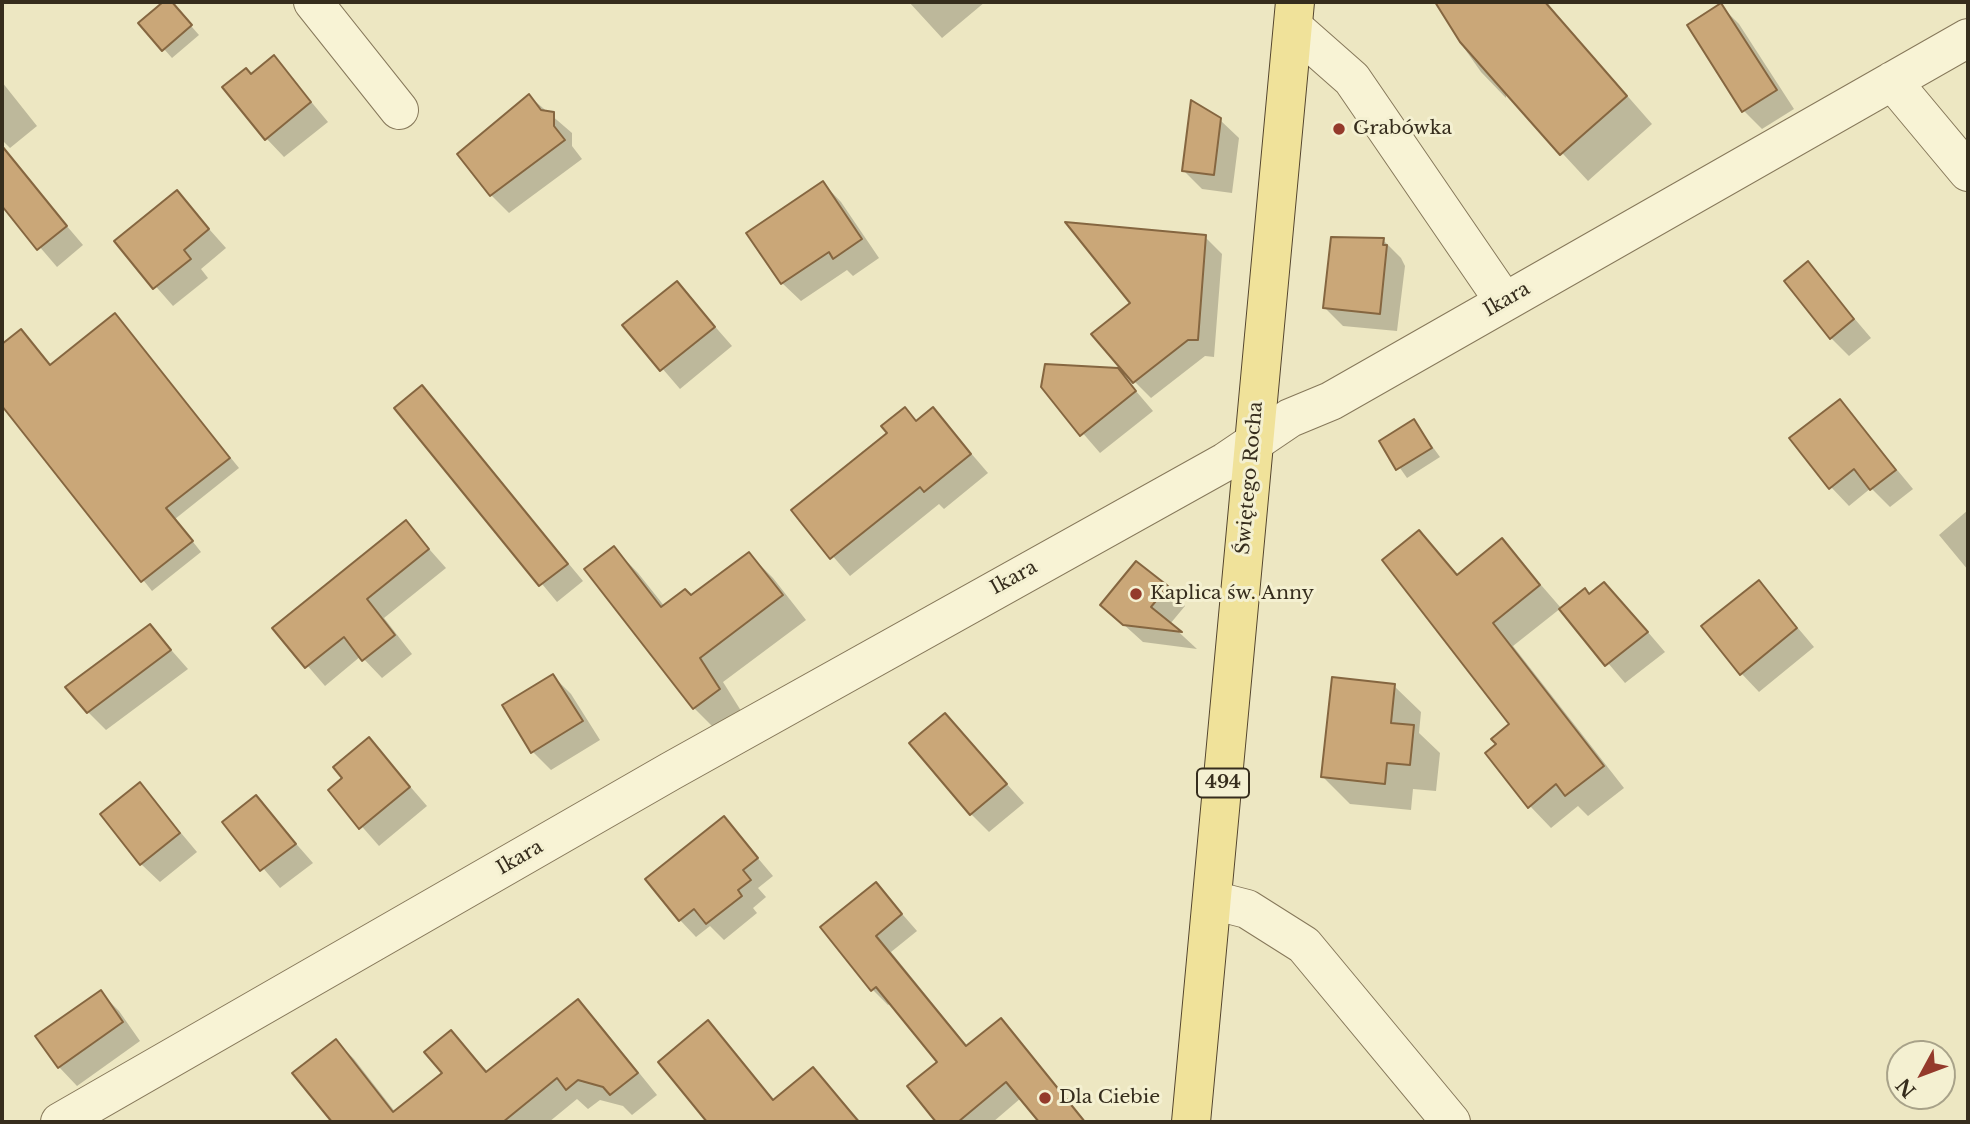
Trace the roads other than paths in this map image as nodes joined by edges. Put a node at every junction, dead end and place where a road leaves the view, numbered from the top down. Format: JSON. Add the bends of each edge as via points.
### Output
{"nodes":[{"id":1,"x":313,"y":2,"type":"edge"},
{"id":2,"x":1294,"y":14,"type":"edge"},
{"id":3,"x":1968,"y":38,"type":"edge"},
{"id":4,"x":1892,"y":81,"type":"junction"},
{"id":5,"x":399,"y":110,"type":"dead end"},
{"id":6,"x":1968,"y":172,"type":"edge"},
{"id":7,"x":1504,"y":301,"type":"junction"},
{"id":8,"x":1253,"y":443,"type":"junction"},
{"id":9,"x":1212,"y":900,"type":"junction"},
{"id":10,"x":60,"y":1122,"type":"edge"},
{"id":11,"x":1191,"y":1122,"type":"edge"},
{"id":12,"x":1451,"y":1122,"type":"edge"}],
"edges":[{"from":1,"to":5,"type":"street"},
{"from":2,"to":7,"type":"street","via":[[1352,79]]},
{"from":2,"to":8,"type":"main road","name":"Świętego Rocha","number":"494"},
{"from":3,"to":4,"type":"street","name":"Ikara"},
{"from":4,"to":6,"type":"street"},
{"from":4,"to":7,"type":"street","name":"Ikara"},
{"from":7,"to":8,"type":"street","name":"Ikara","via":[[1331,401],[1290,418]]},
{"from":8,"to":9,"type":"main road","name":"Świętego Rocha","number":"494"},
{"from":8,"to":10,"type":"street","name":"Ikara"},
{"from":9,"to":11,"type":"main road","name":"Świętego Rocha","number":"494"},
{"from":9,"to":12,"type":"street","via":[[1247,909],[1304,945]]}]}
